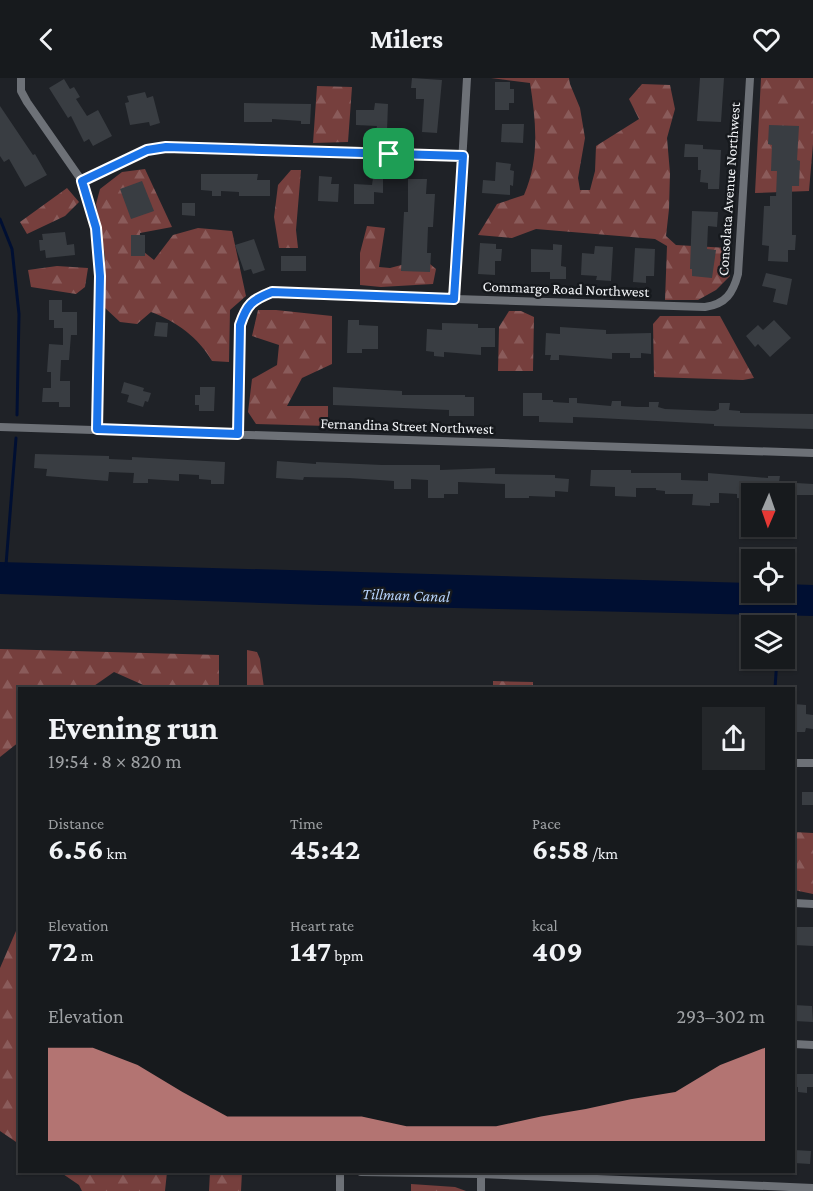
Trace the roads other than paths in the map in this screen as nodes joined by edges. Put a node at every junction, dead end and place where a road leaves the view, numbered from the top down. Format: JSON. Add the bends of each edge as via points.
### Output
{"nodes":[{"id":1,"x":21,"y":78,"type":"edge"},
{"id":2,"x":467,"y":78,"type":"edge"},
{"id":3,"x":750,"y":78,"type":"edge"},
{"id":4,"x":463,"y":156,"type":"junction"},
{"id":5,"x":82,"y":181,"type":"junction"},
{"id":6,"x":454,"y":299,"type":"junction"},
{"id":7,"x":726,"y":299,"type":"joint"},
{"id":8,"x":0,"y":427,"type":"edge"},
{"id":9,"x":97,"y":429,"type":"junction"},
{"id":10,"x":238,"y":434,"type":"junction"},
{"id":11,"x":813,"y":453,"type":"edge"},
{"id":12,"x":795,"y":763,"type":"edge"},
{"id":13,"x":813,"y":764,"type":"edge"},
{"id":14,"x":795,"y":903,"type":"edge"},
{"id":15,"x":813,"y":904,"type":"edge"},
{"id":16,"x":795,"y":1044,"type":"edge"},
{"id":17,"x":813,"y":1045,"type":"edge"},
{"id":18,"x":340,"y":1173,"type":"edge"},
{"id":19,"x":481,"y":1173,"type":"edge"},
{"id":20,"x":622,"y":1180,"type":"junction"},
{"id":21,"x":813,"y":1188,"type":"edge"},
{"id":22,"x":764,"y":1189,"type":"edge"},
{"id":23,"x":340,"y":1191,"type":"edge"},
{"id":24,"x":481,"y":1191,"type":"edge"},
{"id":25,"x":622,"y":1191,"type":"edge"}],
"edges":[{"from":1,"to":5,"type":"street","via":[[21,91],[27,102]]},
{"from":2,"to":4,"type":"street"},
{"from":3,"to":7,"type":"street","name":"Consolata Avenue Northwest","via":[[738,274]]},
{"from":4,"to":5,"type":"street","via":[[166,147],[147,150]]},
{"from":4,"to":6,"type":"street"},
{"from":5,"to":9,"type":"street","via":[[96,228],[100,276]]},
{"from":6,"to":7,"type":"street","name":"Commargo Road Northwest","via":[[705,307]]},
{"from":6,"to":10,"type":"street","name":"Commargo Road Northwest","via":[[272,292],[256,299],[246,308],[240,325]]},
{"from":8,"to":9,"type":"street","name":"Fernandina Street Northwest"},
{"from":9,"to":10,"type":"street","name":"Fernandina Street Northwest"},
{"from":10,"to":11,"type":"street","name":"Fernandina Street Northwest"},
{"from":12,"to":13,"type":"street"},
{"from":14,"to":15,"type":"street"},
{"from":16,"to":17,"type":"street"},
{"from":18,"to":23,"type":"street"},
{"from":19,"to":20,"type":"street"},
{"from":19,"to":24,"type":"street"},
{"from":20,"to":22,"type":"street"},
{"from":20,"to":25,"type":"street"},
{"from":21,"to":22,"type":"street"}]}
